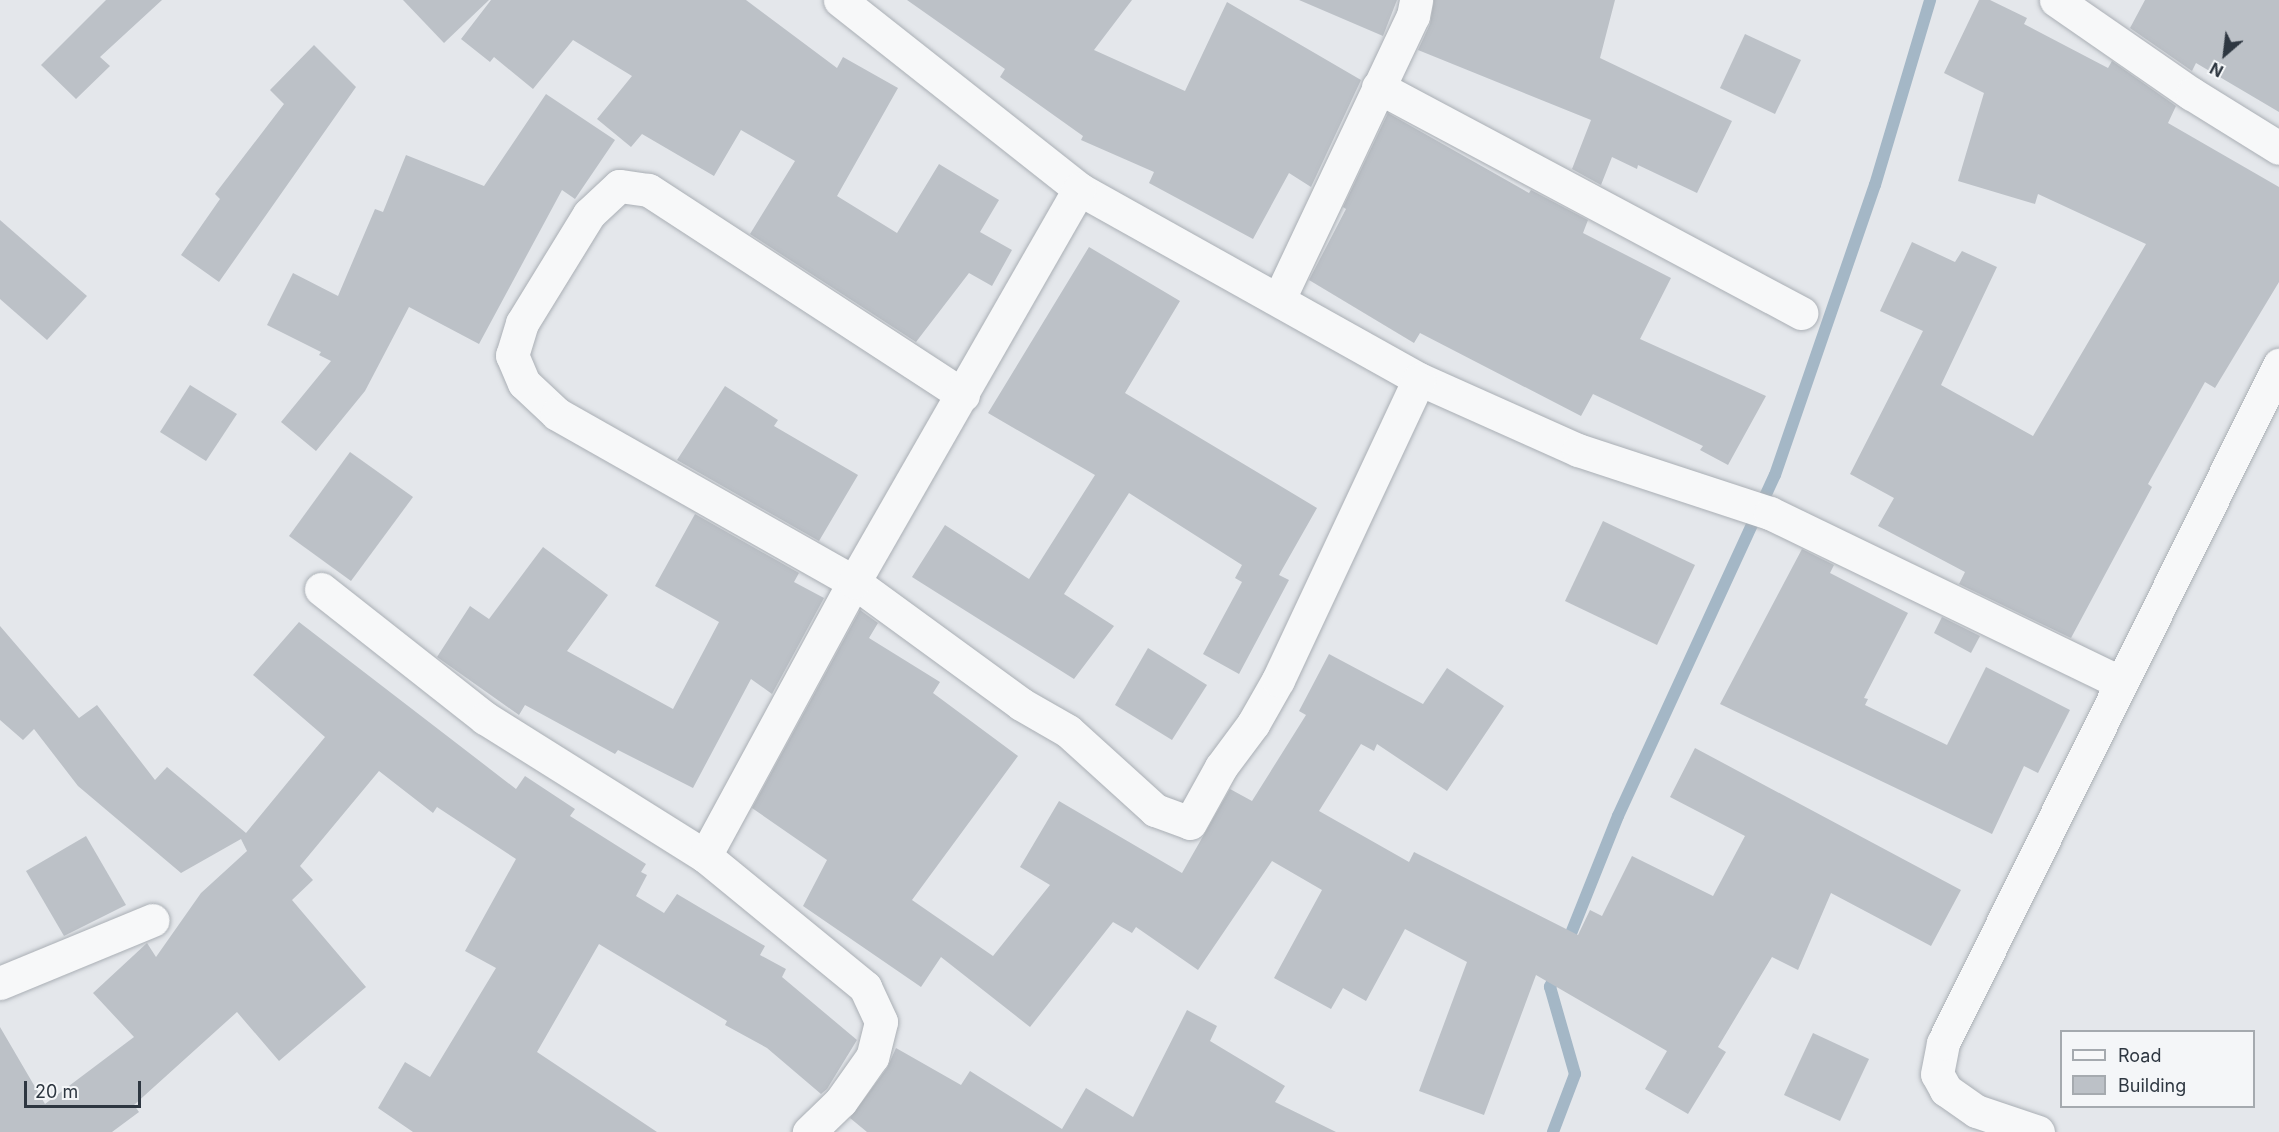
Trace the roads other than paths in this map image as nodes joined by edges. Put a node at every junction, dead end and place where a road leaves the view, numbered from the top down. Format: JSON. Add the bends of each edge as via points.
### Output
{"nodes":[{"id":1,"x":840,"y":0,"type":"edge"},
{"id":2,"x":1416,"y":0,"type":"edge"},
{"id":3,"x":2056,"y":0,"type":"edge"},
{"id":4,"x":1377,"y":87,"type":"junction"},
{"id":5,"x":2279,"y":148,"type":"edge"},
{"id":6,"x":1079,"y":189,"type":"junction"},
{"id":7,"x":1279,"y":299,"type":"junction"},
{"id":8,"x":1801,"y":313,"type":"dead end"},
{"id":9,"x":2279,"y":365,"type":"edge"},
{"id":10,"x":1419,"y":379,"type":"junction"},
{"id":11,"x":963,"y":395,"type":"junction"},
{"id":12,"x":854,"y":582,"type":"junction"},
{"id":13,"x":321,"y":588,"type":"dead end"},
{"id":14,"x":2119,"y":682,"type":"junction"},
{"id":15,"x":705,"y":856,"type":"junction"},
{"id":16,"x":153,"y":920,"type":"dead end"},
{"id":17,"x":0,"y":983,"type":"edge"},
{"id":18,"x":809,"y":1132,"type":"edge"},
{"id":19,"x":2038,"y":1132,"type":"edge"}],
"edges":[{"from":1,"to":6,"type":"street"},
{"from":2,"to":4,"type":"street","via":[[1413,16]]},
{"from":3,"to":5,"type":"street","via":[[2192,94]]},
{"from":4,"to":7,"type":"street"},
{"from":4,"to":8,"type":"street"},
{"from":6,"to":7,"type":"street"},
{"from":6,"to":11,"type":"street"},
{"from":7,"to":10,"type":"street"},
{"from":9,"to":14,"type":"street"},
{"from":10,"to":12,"type":"street","via":[[1278,680],[1253,724],[1221,766],[1190,823],[1155,810],[1068,731],[1021,704]]},
{"from":10,"to":14,"type":"street","via":[[1578,450],[1770,513]]},
{"from":11,"to":12,"type":"street"},
{"from":11,"to":12,"type":"street","via":[[648,190],[619,186],[589,214],[522,323],[512,355],[524,383],[557,414]]},
{"from":12,"to":15,"type":"street"},
{"from":13,"to":15,"type":"street","via":[[484,718]]},
{"from":14,"to":19,"type":"street","via":[[1943,1043],[1937,1074],[1946,1090],[1976,1111]]},
{"from":15,"to":18,"type":"street","via":[[864,987],[881,1022],[872,1057],[841,1101]]},
{"from":16,"to":17,"type":"street"}]}
